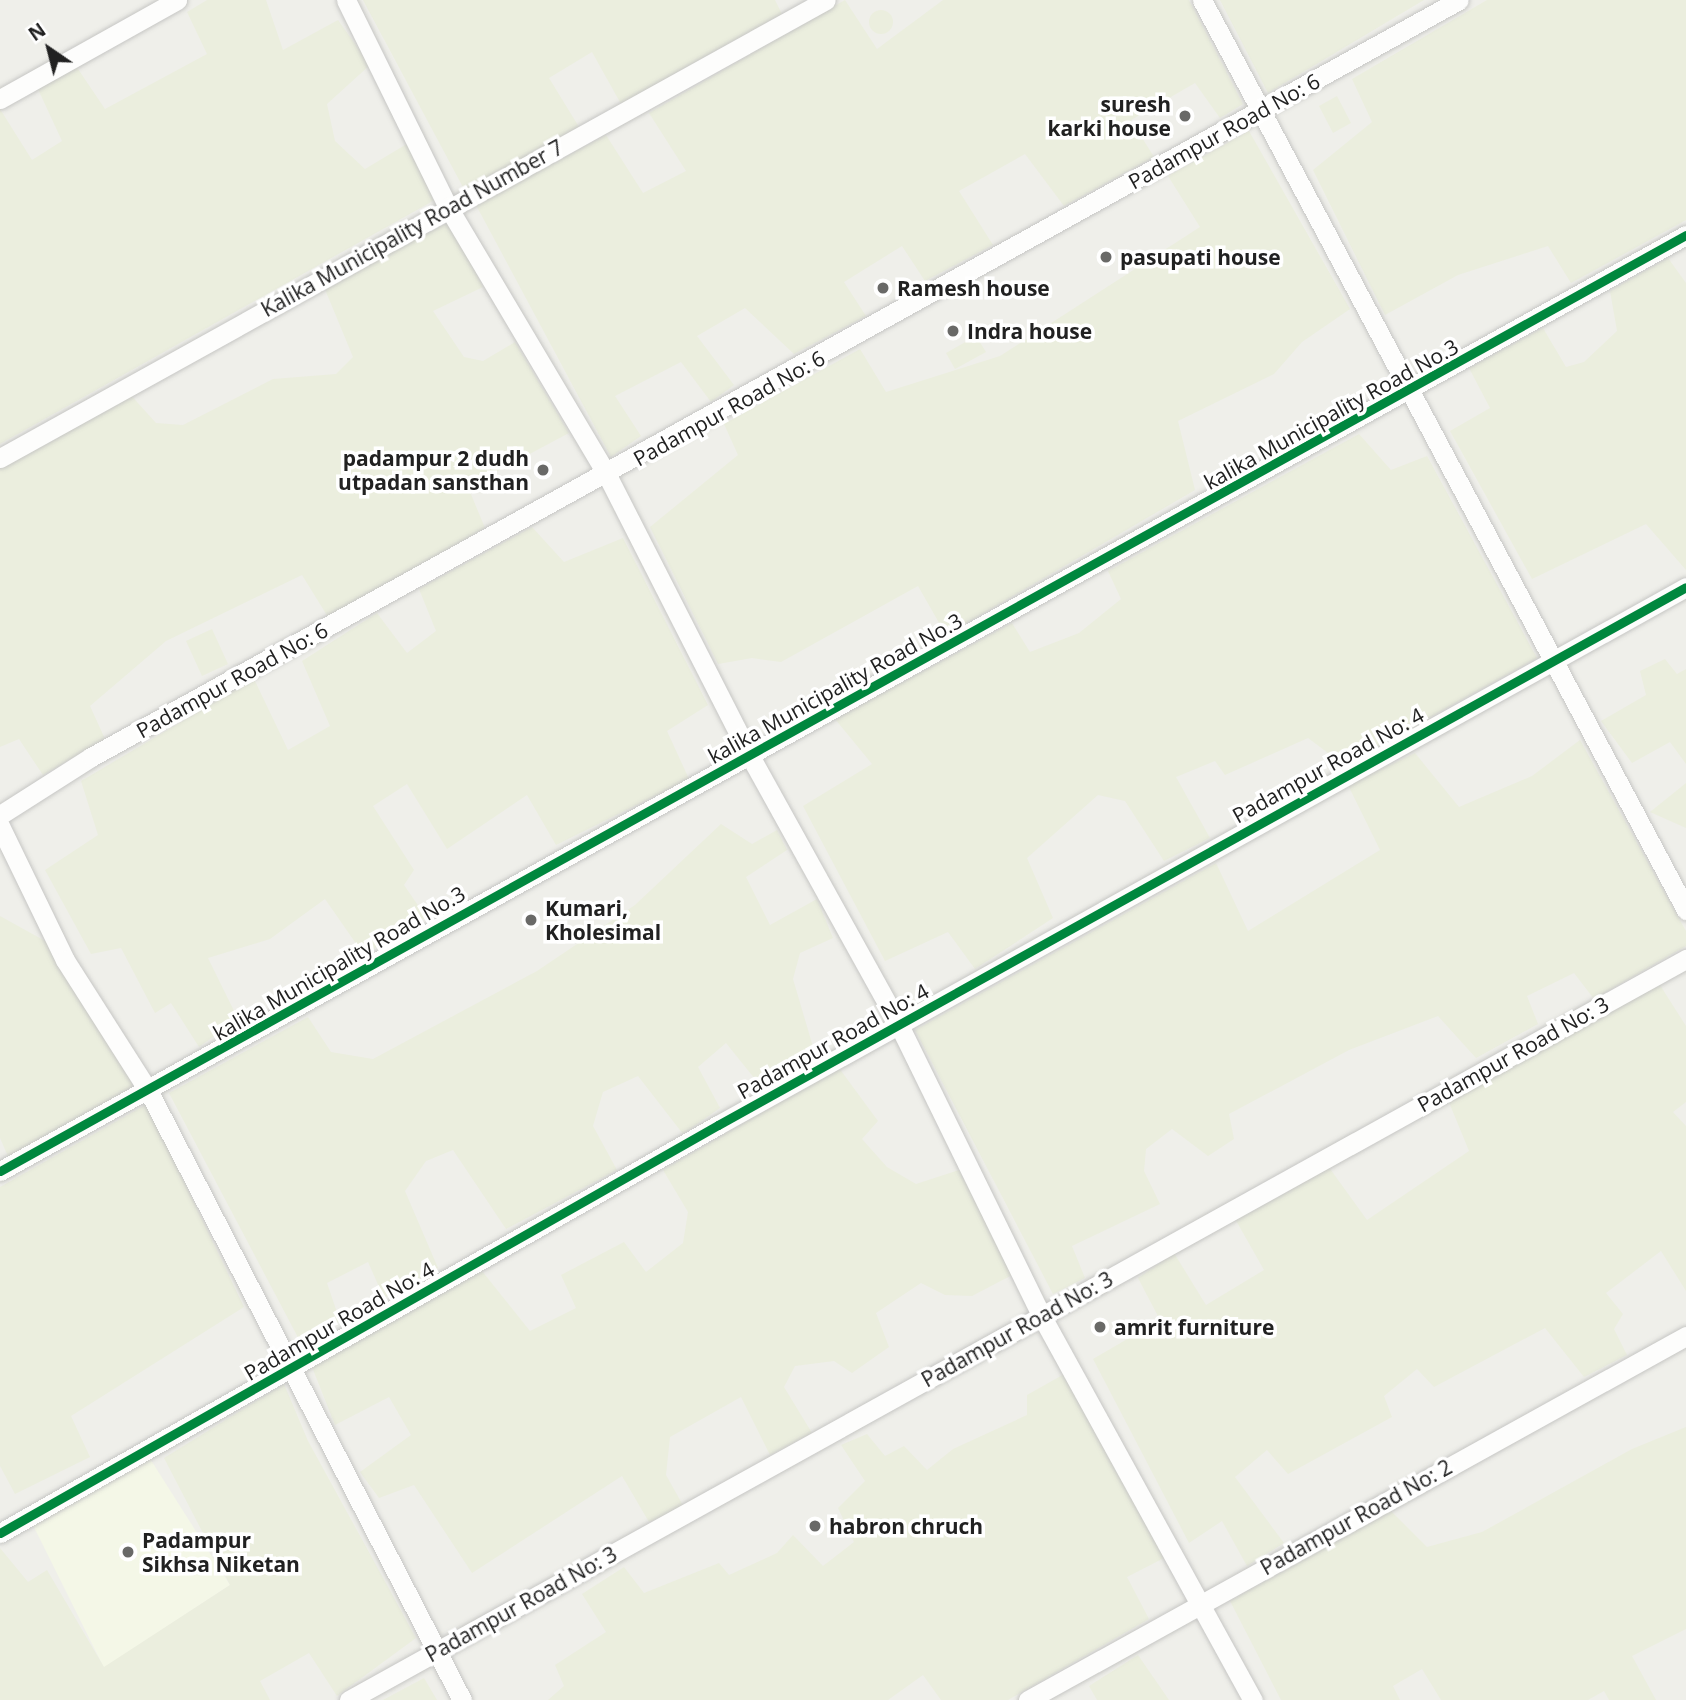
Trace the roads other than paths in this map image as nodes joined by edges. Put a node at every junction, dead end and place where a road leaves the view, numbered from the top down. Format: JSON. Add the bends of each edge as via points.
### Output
{"nodes":[{"id":1,"x":177,"y":0,"type":"edge"},
{"id":2,"x":346,"y":0,"type":"edge"},
{"id":3,"x":826,"y":0,"type":"edge"},
{"id":4,"x":1202,"y":0,"type":"edge"},
{"id":5,"x":1459,"y":0,"type":"edge"},
{"id":6,"x":0,"y":99,"type":"edge"},
{"id":7,"x":1258,"y":111,"type":"junction"},
{"id":8,"x":448,"y":207,"type":"junction"},
{"id":9,"x":1686,"y":235,"type":"edge"},
{"id":10,"x":1409,"y":392,"type":"junction"},
{"id":11,"x":0,"y":458,"type":"edge"},
{"id":12,"x":607,"y":475,"type":"junction"},
{"id":13,"x":1686,"y":587,"type":"edge"},
{"id":14,"x":1550,"y":662,"type":"junction"},
{"id":15,"x":750,"y":756,"type":"junction"},
{"id":16,"x":0,"y":815,"type":"edge"},
{"id":17,"x":0,"y":826,"type":"edge"},
{"id":18,"x":1686,"y":910,"type":"edge"},
{"id":19,"x":1686,"y":959,"type":"edge"},
{"id":20,"x":899,"y":1025,"type":"junction"},
{"id":21,"x":149,"y":1091,"type":"junction"},
{"id":22,"x":0,"y":1171,"type":"edge"},
{"id":23,"x":1041,"y":1315,"type":"junction"},
{"id":24,"x":1686,"y":1336,"type":"edge"},
{"id":25,"x":293,"y":1367,"type":"junction"},
{"id":26,"x":0,"y":1533,"type":"edge"},
{"id":27,"x":1198,"y":1603,"type":"junction"},
{"id":28,"x":436,"y":1650,"type":"junction"},
{"id":29,"x":349,"y":1700,"type":"edge"},
{"id":30,"x":462,"y":1700,"type":"edge"},
{"id":31,"x":1027,"y":1700,"type":"edge"},
{"id":32,"x":1253,"y":1700,"type":"edge"}],
"edges":[{"from":1,"to":6,"type":"street"},
{"from":2,"to":8,"type":"street"},
{"from":3,"to":8,"type":"street","name":"Kalika Municipality Road Number 7"},
{"from":4,"to":7,"type":"street"},
{"from":5,"to":7,"type":"street","name":"Padampur Road No: 6"},
{"from":7,"to":10,"type":"street"},
{"from":7,"to":12,"type":"street","name":"Padampur Road No: 6"},
{"from":8,"to":11,"type":"street","name":"Kalika Municipality Road Number 7"},
{"from":8,"to":12,"type":"street"},
{"from":9,"to":10,"type":"street","name":"kalika Municipality Road No.3"},
{"from":10,"to":14,"type":"street"},
{"from":10,"to":15,"type":"street","name":"kalika Municipality Road No.3"},
{"from":12,"to":15,"type":"street"},
{"from":12,"to":16,"type":"street","name":"Padampur Road No: 6","via":[[91,757]]},
{"from":13,"to":14,"type":"street","name":"Padampur Road No: 4"},
{"from":14,"to":18,"type":"street"},
{"from":14,"to":20,"type":"street","name":"Padampur Road No: 4"},
{"from":15,"to":20,"type":"street"},
{"from":15,"to":21,"type":"street","name":"kalika Municipality Road No.3"},
{"from":17,"to":21,"type":"street","via":[[65,960]]},
{"from":19,"to":23,"type":"street","name":"Padampur Road No: 3"},
{"from":20,"to":23,"type":"street"},
{"from":20,"to":25,"type":"street","name":"Padampur Road No: 4"},
{"from":21,"to":22,"type":"street","name":"kalika Municipality Road No.3"},
{"from":21,"to":25,"type":"street"},
{"from":23,"to":27,"type":"street"},
{"from":23,"to":28,"type":"street","name":"Padampur Road No: 3","via":[[721,1497]]},
{"from":24,"to":27,"type":"street","name":"Padampur Road No: 2"},
{"from":25,"to":26,"type":"street","name":"Padampur Road No: 4"},
{"from":25,"to":28,"type":"street"},
{"from":27,"to":31,"type":"street","name":"Padampur Road No: 2"},
{"from":27,"to":32,"type":"street"},
{"from":28,"to":29,"type":"street","name":"Padampur Road No: 3"},
{"from":28,"to":30,"type":"street"}]}
